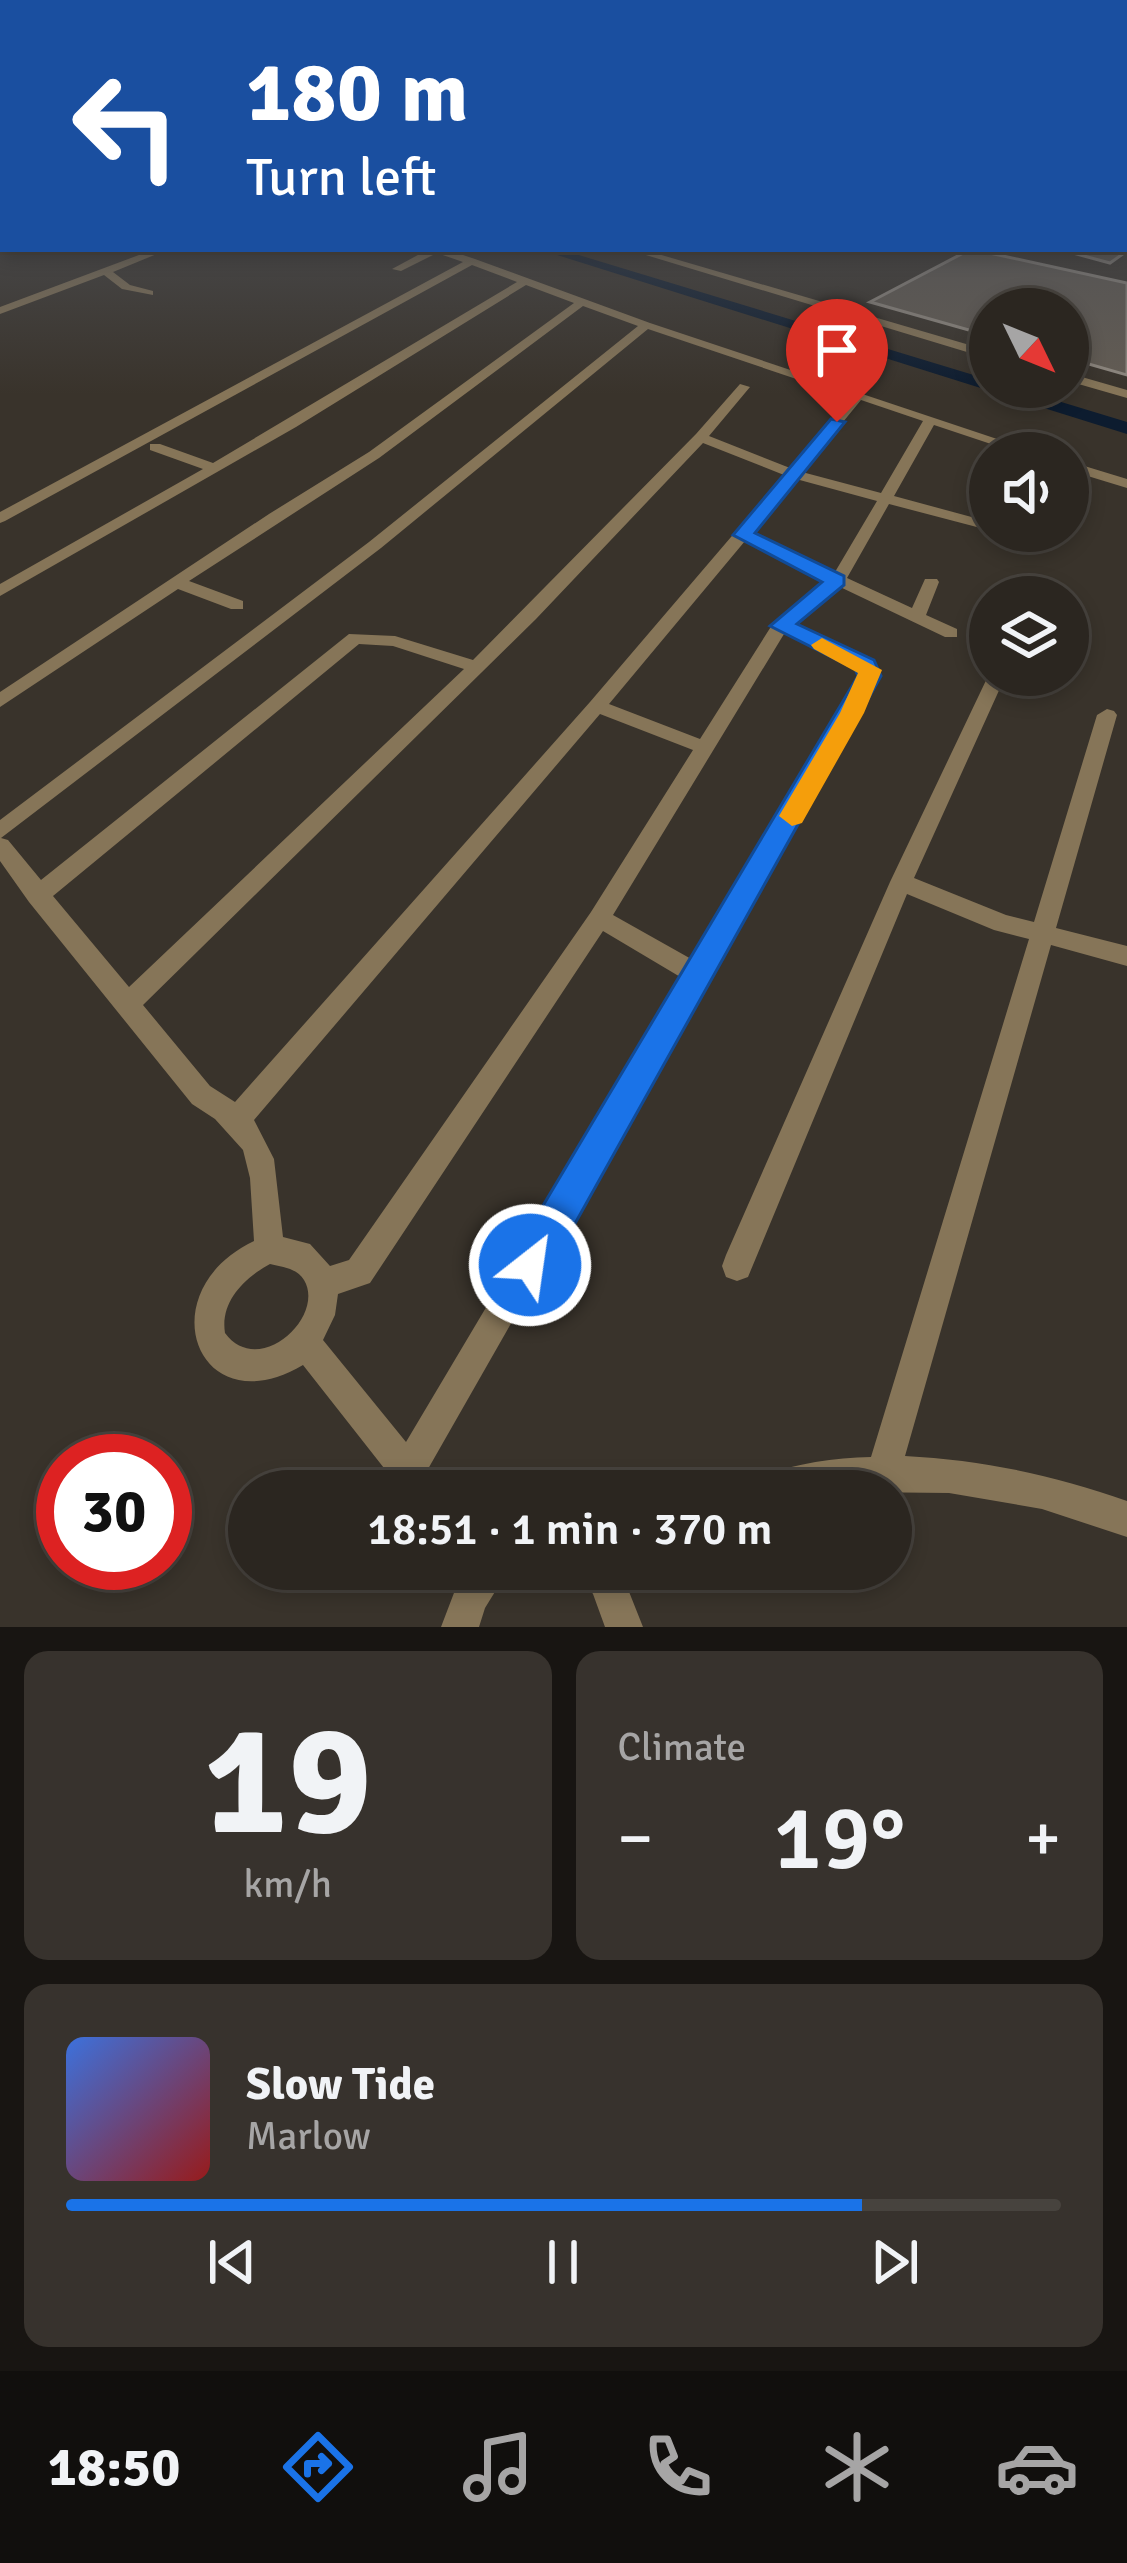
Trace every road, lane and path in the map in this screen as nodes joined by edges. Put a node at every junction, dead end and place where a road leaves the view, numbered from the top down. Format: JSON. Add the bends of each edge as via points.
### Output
{"nodes":[{"id":1,"x":153,"y":252,"type":"edge"},
{"id":2,"x":430,"y":252,"type":"edge"},
{"id":3,"x":445,"y":252,"type":"edge"},
{"id":4,"x":642,"y":252,"type":"edge"},
{"id":5,"x":472,"y":261,"type":"junction"},
{"id":6,"x":397,"y":269,"type":"dead end"},
{"id":7,"x":105,"y":271,"type":"junction"},
{"id":8,"x":525,"y":281,"type":"junction"},
{"id":9,"x":149,"y":293,"type":"dead end"},
{"id":10,"x":583,"y":301,"type":"junction"},
{"id":11,"x":0,"y":311,"type":"edge"},
{"id":12,"x":646,"y":325,"type":"junction"},
{"id":13,"x":969,"y":349,"type":"edge"},
{"id":14,"x":1089,"y":383,"type":"edge"},
{"id":15,"x":744,"y":387,"type":"dead end"},
{"id":16,"x":1127,"y":394,"type":"edge"},
{"id":17,"x":858,"y":396,"type":"junction"},
{"id":18,"x":930,"y":420,"type":"junction"},
{"id":19,"x":969,"y":433,"type":"edge"},
{"id":20,"x":701,"y":437,"type":"junction"},
{"id":21,"x":155,"y":447,"type":"dead end"},
{"id":22,"x":215,"y":468,"type":"junction"},
{"id":23,"x":1089,"y":472,"type":"edge"},
{"id":24,"x":794,"y":474,"type":"junction"},
{"id":25,"x":1127,"y":484,"type":"edge"},
{"id":26,"x":886,"y":500,"type":"junction"},
{"id":27,"x":0,"y":518,"type":"edge"},
{"id":28,"x":969,"y":521,"type":"edge"},
{"id":29,"x":743,"y":535,"type":"junction"},
{"id":30,"x":836,"y":580,"type":"junction"},
{"id":31,"x":176,"y":582,"type":"junction"},
{"id":32,"x":931,"y":582,"type":"dead end"},
{"id":33,"x":0,"y":591,"type":"edge"},
{"id":34,"x":237,"y":605,"type":"dead end"},
{"id":35,"x":917,"y":616,"type":"junction"},
{"id":36,"x":781,"y":626,"type":"junction"},
{"id":37,"x":951,"y":633,"type":"dead end"},
{"id":38,"x":474,"y":666,"type":"junction"},
{"id":39,"x":987,"y":696,"type":"edge"},
{"id":40,"x":0,"y":701,"type":"edge"},
{"id":41,"x":597,"y":706,"type":"junction"},
{"id":42,"x":1107,"y":715,"type":"dead end"},
{"id":43,"x":703,"y":747,"type":"junction"},
{"id":44,"x":0,"y":831,"type":"edge"},
{"id":45,"x":0,"y":846,"type":"edge"},
{"id":46,"x":901,"y":882,"type":"junction"},
{"id":47,"x":37,"y":896,"type":"junction"},
{"id":48,"x":599,"y":918,"type":"junction"},
{"id":49,"x":1041,"y":935,"type":"junction"},
{"id":50,"x":1127,"y":956,"type":"edge"},
{"id":51,"x":700,"y":976,"type":"junction"},
{"id":52,"x":130,"y":1002,"type":"junction"},
{"id":53,"x":240,"y":1117,"type":"junction"},
{"id":54,"x":269,"y":1249,"type":"junction"},
{"id":55,"x":736,"y":1266,"type":"dead end"},
{"id":56,"x":322,"y":1284,"type":"junction"},
{"id":57,"x":305,"y":1342,"type":"junction"},
{"id":58,"x":407,"y":1470,"type":"edge"},
{"id":59,"x":422,"y":1470,"type":"edge"},
{"id":60,"x":884,"y":1470,"type":"edge"},
{"id":61,"x":912,"y":1477,"type":"edge"},
{"id":62,"x":1127,"y":1519,"type":"edge"},
{"id":63,"x":475,"y":1590,"type":"edge"},
{"id":64,"x":613,"y":1590,"type":"edge"},
{"id":65,"x":460,"y":1627,"type":"edge"},
{"id":66,"x":624,"y":1627,"type":"edge"}],
"edges":[{"from":1,"to":7,"type":"street"},
{"from":2,"to":6,"type":"street"},
{"from":3,"to":5,"type":"street"},
{"from":4,"to":13,"type":"street"},
{"from":5,"to":8,"type":"street"},
{"from":5,"to":27,"type":"street"},
{"from":7,"to":9,"type":"street"},
{"from":7,"to":11,"type":"street"},
{"from":8,"to":10,"type":"street"},
{"from":8,"to":22,"type":"street"},
{"from":10,"to":12,"type":"street"},
{"from":10,"to":31,"type":"street","via":[[374,455]]},
{"from":12,"to":17,"type":"street"},
{"from":12,"to":44,"type":"street","via":[[375,545]]},
{"from":14,"to":16,"type":"street"},
{"from":15,"to":20,"type":"street"},
{"from":17,"to":18,"type":"street"},
{"from":17,"to":24,"type":"street"},
{"from":18,"to":19,"type":"street"},
{"from":18,"to":26,"type":"street"},
{"from":20,"to":24,"type":"street"},
{"from":20,"to":38,"type":"street"},
{"from":21,"to":22,"type":"street"},
{"from":22,"to":33,"type":"street"},
{"from":23,"to":25,"type":"street"},
{"from":24,"to":26,"type":"street"},
{"from":24,"to":29,"type":"street"},
{"from":26,"to":28,"type":"street"},
{"from":26,"to":30,"type":"street"},
{"from":29,"to":30,"type":"street"},
{"from":29,"to":41,"type":"street"},
{"from":30,"to":35,"type":"street"},
{"from":30,"to":36,"type":"street"},
{"from":31,"to":34,"type":"street"},
{"from":31,"to":40,"type":"street"},
{"from":32,"to":35,"type":"street"},
{"from":35,"to":37,"type":"street"},
{"from":36,"to":43,"type":"street"},
{"from":36,"to":51,"type":"street","via":[[866,665],[869,676]]},
{"from":38,"to":47,"type":"street","via":[[395,641],[355,638]]},
{"from":38,"to":52,"type":"street"},
{"from":39,"to":46,"type":"street"},
{"from":41,"to":43,"type":"street"},
{"from":41,"to":53,"type":"street"},
{"from":42,"to":49,"type":"street"},
{"from":43,"to":48,"type":"street"},
{"from":45,"to":47,"type":"street"},
{"from":46,"to":49,"type":"street"},
{"from":46,"to":55,"type":"street"},
{"from":47,"to":52,"type":"street"},
{"from":48,"to":51,"type":"street"},
{"from":48,"to":56,"type":"street","via":[[359,1272]]},
{"from":49,"to":50,"type":"street"},
{"from":49,"to":60,"type":"street"},
{"from":51,"to":59,"type":"street"},
{"from":52,"to":53,"type":"street","via":[[201,1094]]},
{"from":53,"to":54,"type":"street","via":[[262,1158]]},
{"from":54,"to":56,"type":"street","via":[[303,1255]]},
{"from":54,"to":57,"type":"street","via":[[223,1279],[211,1333],[230,1361],[248,1367],[288,1357]]},
{"from":56,"to":57,"type":"street","via":[[317,1323]]},
{"from":57,"to":58,"type":"street"},
{"from":61,"to":62,"type":"street","via":[[1004,1481]]},
{"from":63,"to":65,"type":"street"},
{"from":64,"to":66,"type":"street"}]}
